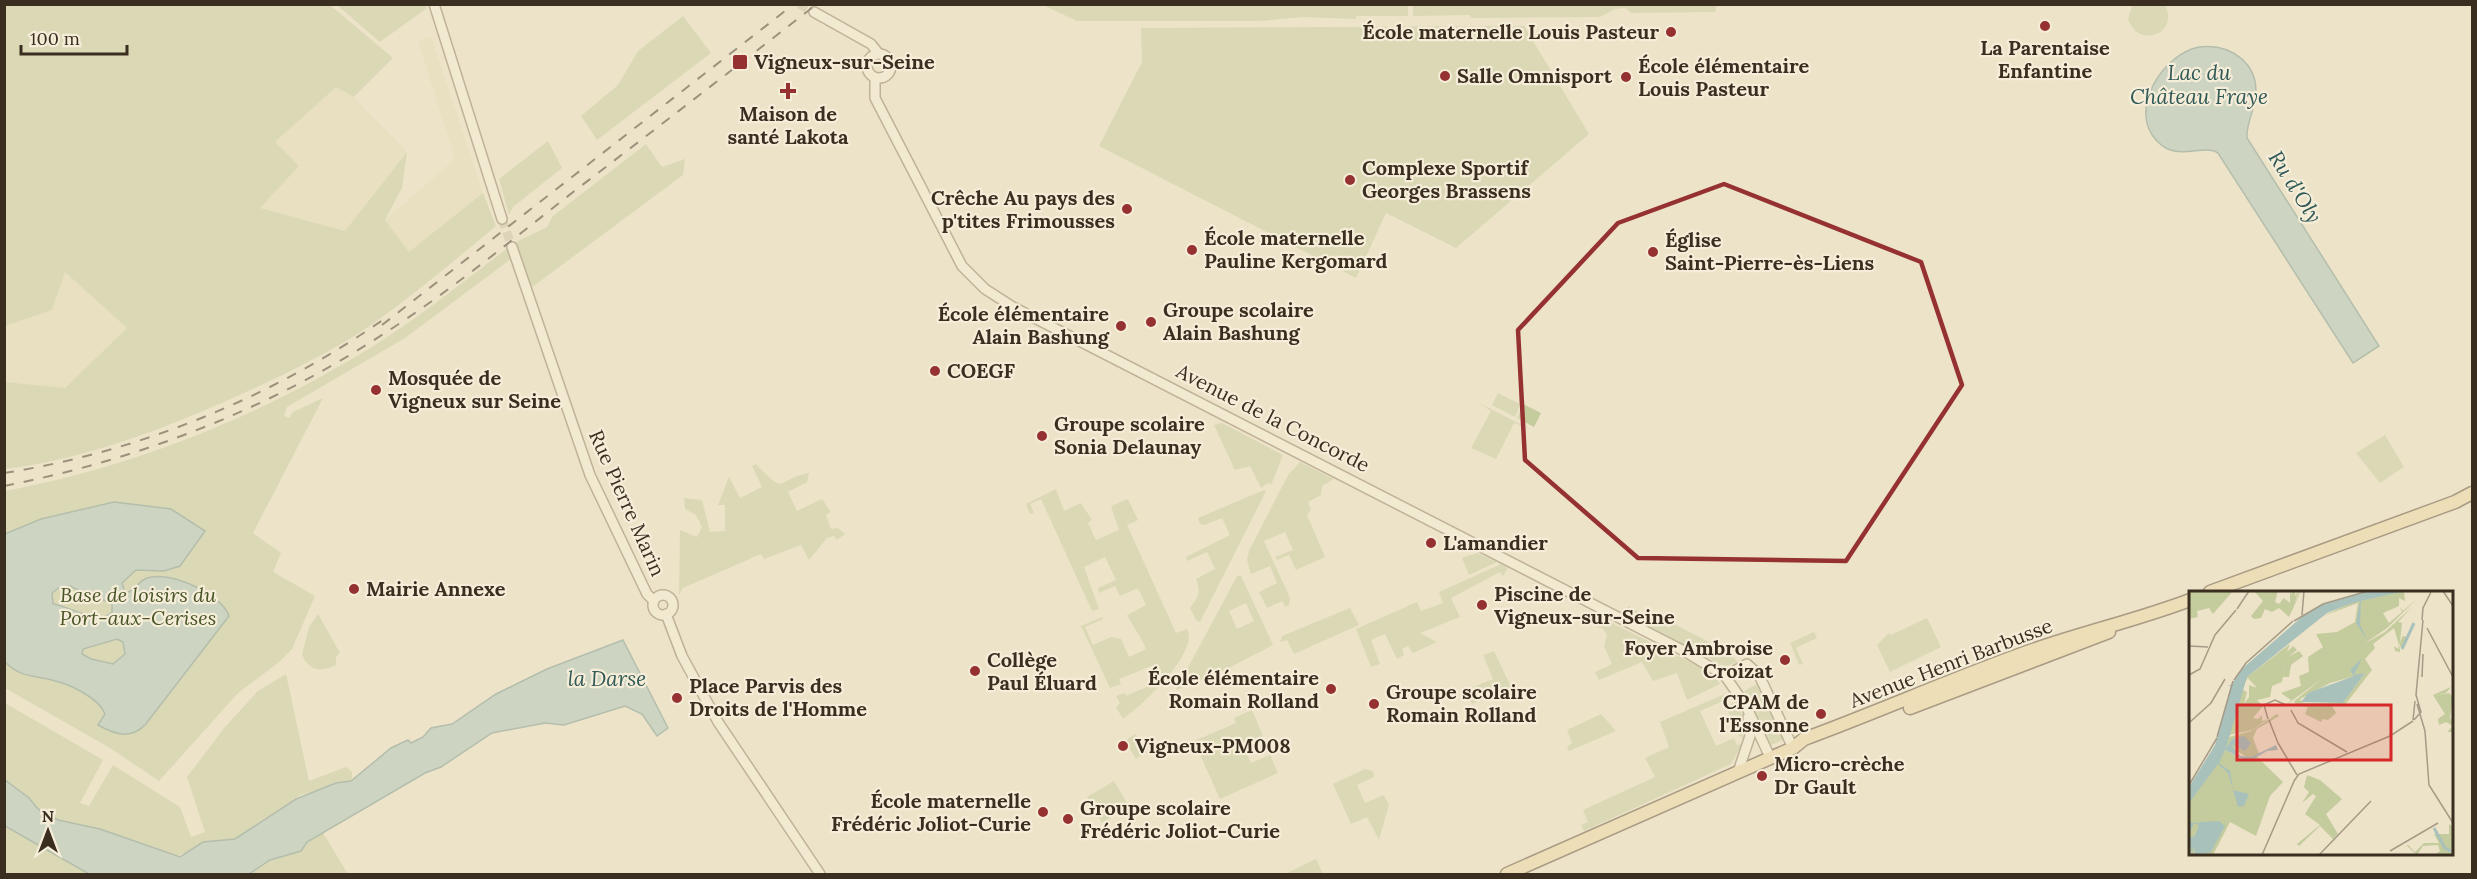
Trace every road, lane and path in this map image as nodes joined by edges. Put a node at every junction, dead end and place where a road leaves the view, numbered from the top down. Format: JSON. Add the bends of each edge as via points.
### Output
{"nodes":[{"id":1,"x":434,"y":4,"type":"edge"},
{"id":2,"x":814,"y":12,"type":"tunnel mouth"},
{"id":3,"x":879,"y":54,"type":"junction"},
{"id":4,"x":875,"y":78,"type":"junction"},
{"id":5,"x":502,"y":219,"type":"tunnel mouth"},
{"id":6,"x":512,"y":247,"type":"tunnel mouth"},
{"id":7,"x":2472,"y":493,"type":"edge"},
{"id":8,"x":2213,"y":591,"type":"edge"},
{"id":9,"x":2189,"y":600,"type":"edge"},
{"id":10,"x":654,"y":601,"type":"junction"},
{"id":11,"x":666,"y":614,"type":"junction"},
{"id":12,"x":1725,"y":676,"type":"junction"},
{"id":13,"x":1746,"y":706,"type":"junction"},
{"id":14,"x":1792,"y":748,"type":"junction"},
{"id":15,"x":1770,"y":758,"type":"junction"},
{"id":16,"x":1738,"y":772,"type":"junction"},
{"id":17,"x":820,"y":874,"type":"edge"},
{"id":18,"x":1507,"y":874,"type":"edge"}],
"edges":[{"from":1,"to":5,"type":"street"},
{"from":2,"to":3,"type":"street","via":[[871,44]]},
{"from":3,"to":4,"type":"street","via":[[871,56],[867,63]]},
{"from":3,"to":4,"type":"street","via":[[887,57],[891,69],[885,77]]},
{"from":4,"to":12,"type":"street","name":"Avenue de la Concorde","via":[[875,98],[936,217],[962,266],[985,289],[1013,307],[1613,613]]},
{"from":6,"to":10,"type":"street","name":"Rue Pierre Marin","via":[[590,475],[647,594]]},
{"from":7,"to":8,"type":"main road"},
{"from":9,"to":14,"type":"main road","name":"Avenue Henri Barbusse","via":[[1807,747]]},
{"from":10,"to":11,"type":"street","via":[[657,612]]},
{"from":10,"to":11,"type":"street","via":[[661,596],[671,600],[672,608]]},
{"from":11,"to":17,"type":"street","via":[[682,656],[718,722]]},
{"from":12,"to":13,"type":"street","name":"Avenue de la Concorde"},
{"from":12,"to":14,"type":"street","via":[[1747,664],[1759,675]]},
{"from":13,"to":15,"type":"street","name":"Avenue de la Concorde"},
{"from":13,"to":16,"type":"street","name":"Avenue de la Concorde","via":[[1750,736]]},
{"from":14,"to":15,"type":"main road","name":"Avenue Henri Barbusse"},
{"from":15,"to":16,"type":"main road","name":"Avenue Henri Barbusse"},
{"from":16,"to":18,"type":"main road","name":"Avenue Henri Barbusse"}]}
